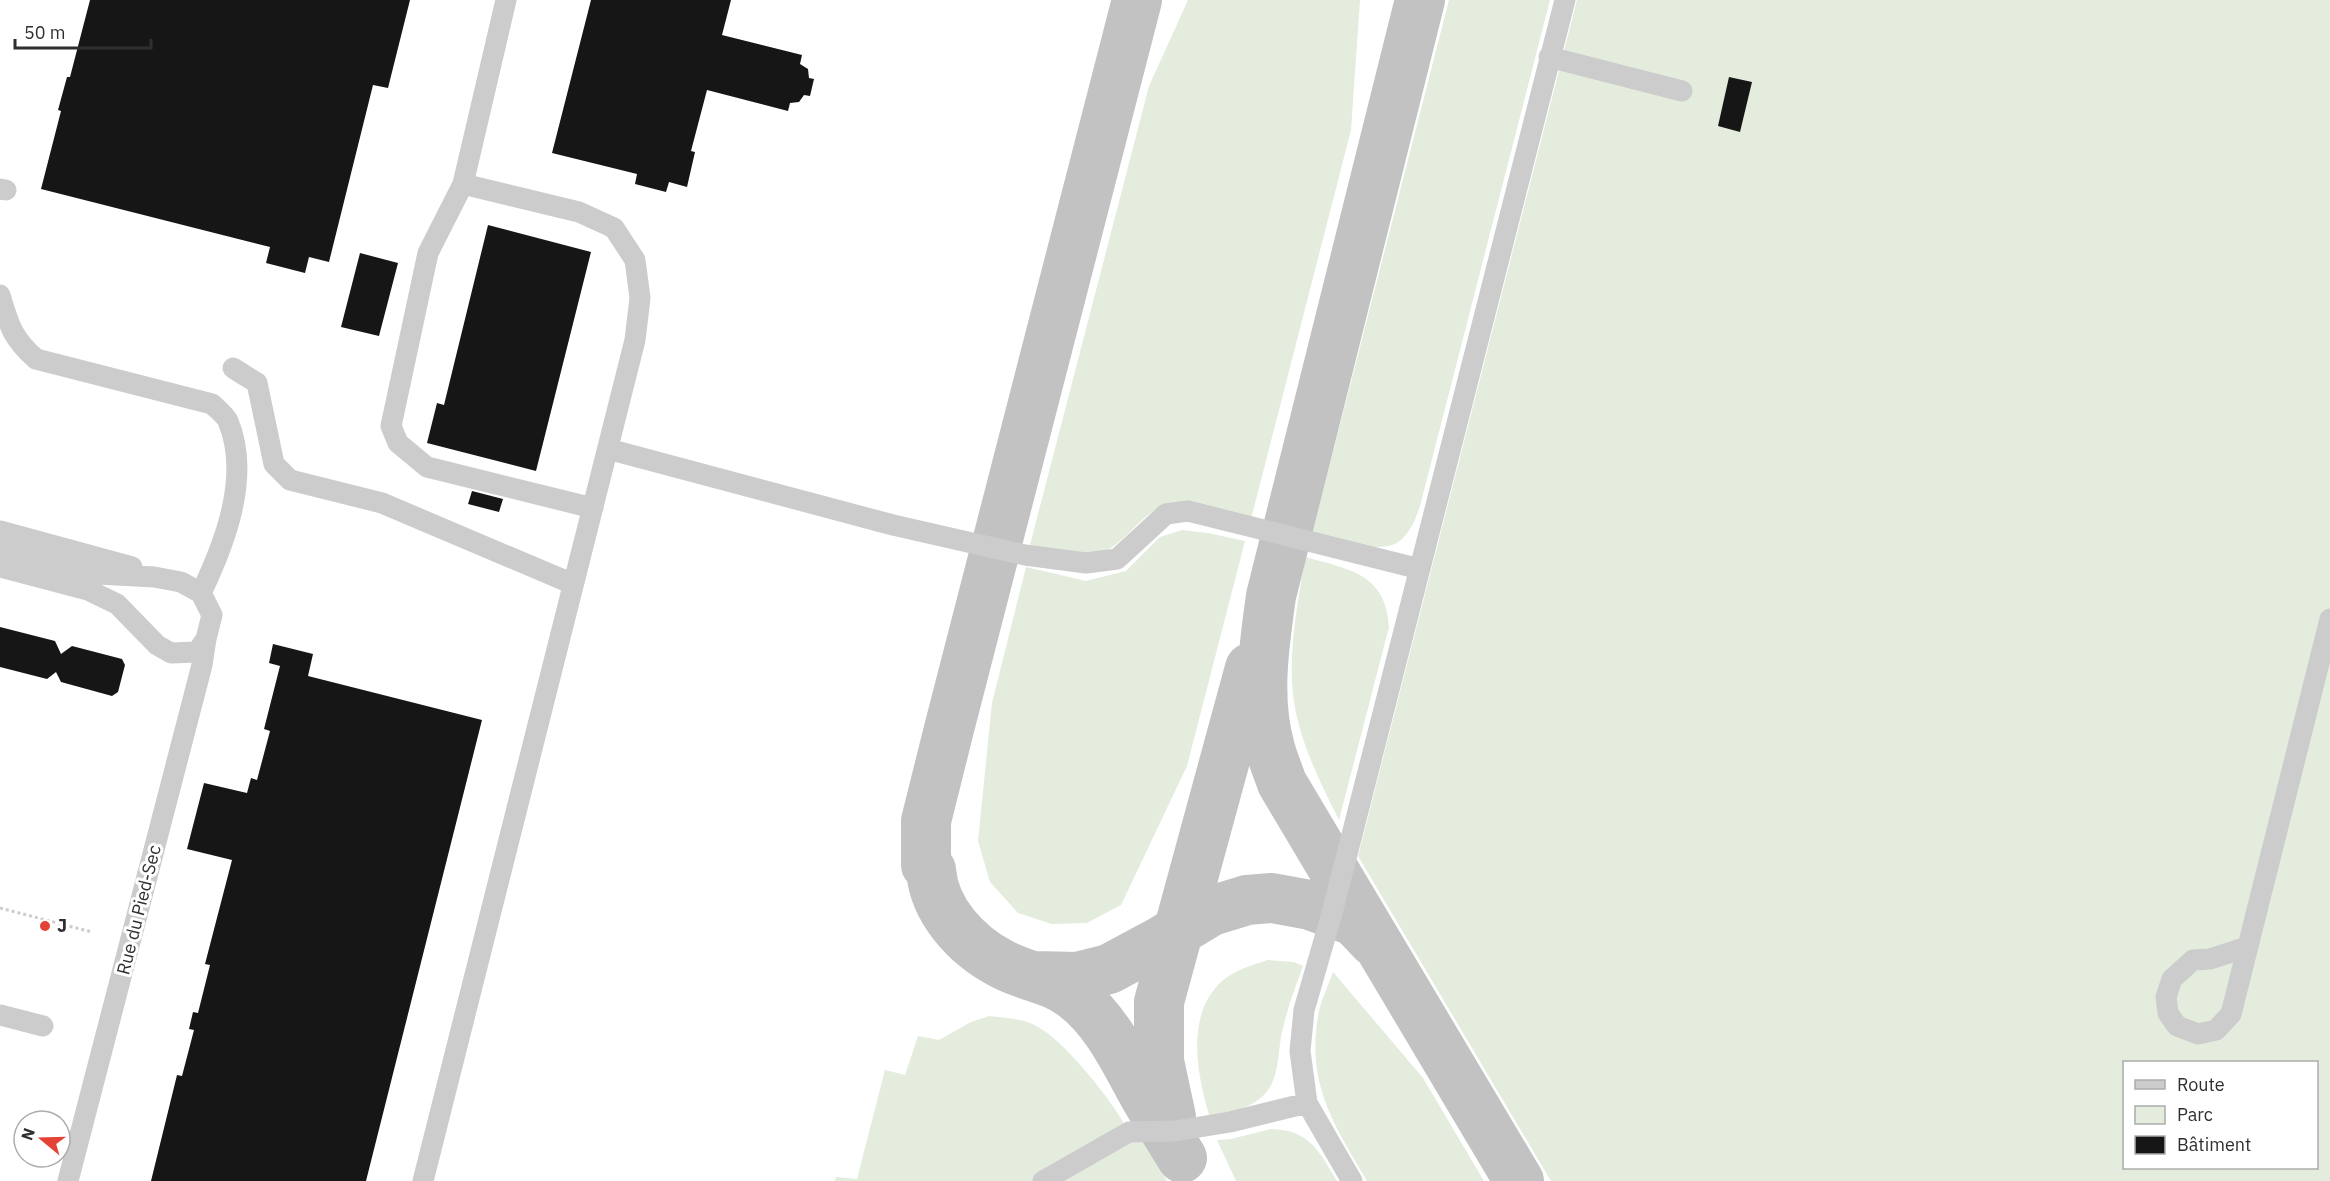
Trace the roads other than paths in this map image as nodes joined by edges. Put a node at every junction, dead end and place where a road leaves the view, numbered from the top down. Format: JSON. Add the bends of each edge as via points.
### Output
{"nodes":[{"id":1,"x":506,"y":0,"type":"edge"},
{"id":2,"x":1565,"y":0,"type":"edge"},
{"id":3,"x":1549,"y":57,"type":"junction"},
{"id":4,"x":1682,"y":91,"type":"dead end"},
{"id":5,"x":463,"y":184,"type":"junction"},
{"id":6,"x":0,"y":295,"type":"edge"},
{"id":7,"x":233,"y":368,"type":"dead end"},
{"id":8,"x":608,"y":449,"type":"junction"},
{"id":9,"x":593,"y":508,"type":"junction"},
{"id":10,"x":0,"y":531,"type":"edge"},
{"id":11,"x":0,"y":550,"type":"edge"},
{"id":12,"x":0,"y":567,"type":"edge"},
{"id":13,"x":1420,"y":569,"type":"junction"},
{"id":14,"x":181,"y":582,"type":"junction"},
{"id":15,"x":573,"y":584,"type":"junction"},
{"id":16,"x":201,"y":593,"type":"junction"},
{"id":17,"x":2330,"y":619,"type":"edge"},
{"id":18,"x":206,"y":639,"type":"junction"},
{"id":19,"x":2247,"y":947,"type":"junction"},
{"id":20,"x":0,"y":1015,"type":"edge"},
{"id":21,"x":43,"y":1026,"type":"dead end"},
{"id":22,"x":1307,"y":1102,"type":"junction"},
{"id":23,"x":68,"y":1181,"type":"edge"},
{"id":24,"x":423,"y":1181,"type":"edge"},
{"id":25,"x":1043,"y":1181,"type":"edge"},
{"id":26,"x":1352,"y":1181,"type":"edge"}],
"edges":[{"from":1,"to":5,"type":"street"},
{"from":2,"to":3,"type":"street"},
{"from":3,"to":4,"type":"street"},
{"from":3,"to":13,"type":"street"},
{"from":5,"to":8,"type":"street","via":[[579,212],[614,228],[636,260],[640,298],[635,340]]},
{"from":5,"to":9,"type":"street","via":[[428,253],[391,426],[398,443],[427,467]]},
{"from":6,"to":16,"type":"street","via":[[9,326],[20,345],[36,359],[212,404],[227,419],[236,454],[236,491],[218,557]]},
{"from":7,"to":15,"type":"street","via":[[257,383],[274,464],[290,480],[382,503]]},
{"from":8,"to":9,"type":"street"},
{"from":8,"to":13,"type":"street","via":[[893,525],[1025,555],[1086,563],[1117,559],[1166,514],[1188,511]]},
{"from":9,"to":15,"type":"street"},
{"from":10,"to":14,"type":"street"},
{"from":11,"to":14,"type":"street","via":[[98,574]]},
{"from":12,"to":18,"type":"street","via":[[88,590],[117,604],[157,645],[171,653],[197,652]]},
{"from":13,"to":22,"type":"street","via":[[1304,1010],[1300,1052]]},
{"from":14,"to":16,"type":"street"},
{"from":15,"to":24,"type":"street"},
{"from":16,"to":18,"type":"street","name":"Rue du Pied-Sec","via":[[212,615]]},
{"from":17,"to":19,"type":"street"},
{"from":18,"to":23,"type":"street","name":"Rue du Pied-Sec"},
{"from":19,"to":19,"type":"street","via":[[2231,1014],[2216,1029],[2198,1034],[2177,1026],[2168,1013],[2166,997],[2172,978],[2193,960],[2210,959]]},
{"from":20,"to":21,"type":"street"},
{"from":22,"to":25,"type":"street","via":[[1230,1122],[1175,1131],[1129,1132]]},
{"from":22,"to":26,"type":"street"}]}
